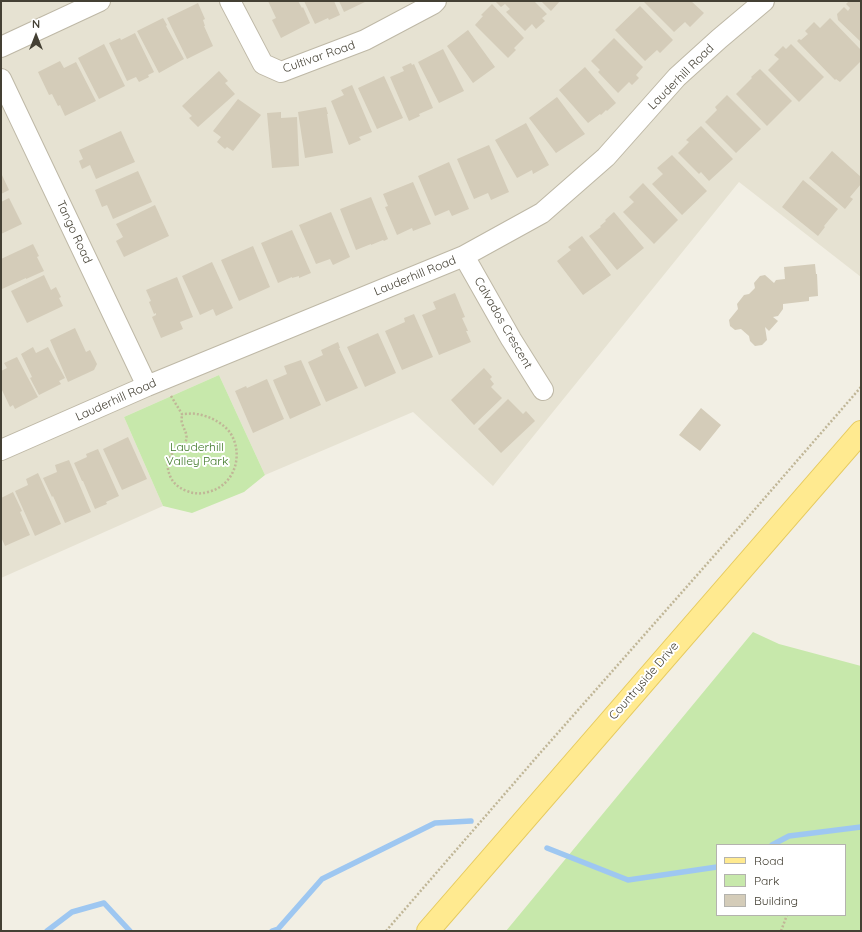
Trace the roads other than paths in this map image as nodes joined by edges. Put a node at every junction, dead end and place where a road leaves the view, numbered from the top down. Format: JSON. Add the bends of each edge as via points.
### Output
{"nodes":[{"id":1,"x":100,"y":1,"type":"edge"},
{"id":2,"x":230,"y":1,"type":"edge"},
{"id":3,"x":436,"y":1,"type":"edge"},
{"id":4,"x":764,"y":1,"type":"edge"},
{"id":5,"x":1,"y":47,"type":"edge"},
{"id":6,"x":1,"y":79,"type":"edge"},
{"id":7,"x":464,"y":256,"type":"junction"},
{"id":8,"x":155,"y":383,"type":"junction"},
{"id":9,"x":543,"y":390,"type":"dead end"},
{"id":10,"x":861,"y":432,"type":"edge"},
{"id":11,"x":1,"y":450,"type":"edge"},
{"id":12,"x":428,"y":931,"type":"edge"}],
"edges":[{"from":1,"to":5,"type":"street"},
{"from":2,"to":3,"type":"street","name":"Cultivar Road","via":[[263,64],[280,72],[365,40]]},
{"from":4,"to":7,"type":"street","name":"Lauderhill Road","via":[[677,78],[606,157],[542,212]]},
{"from":6,"to":8,"type":"street","name":"Tango Road"},
{"from":7,"to":8,"type":"street","name":"Lauderhill Road"},
{"from":7,"to":9,"type":"street","name":"Calvados Crescent"},
{"from":8,"to":11,"type":"street","name":"Lauderhill Road"},
{"from":10,"to":12,"type":"main road","name":"Countryside Drive"}]}
